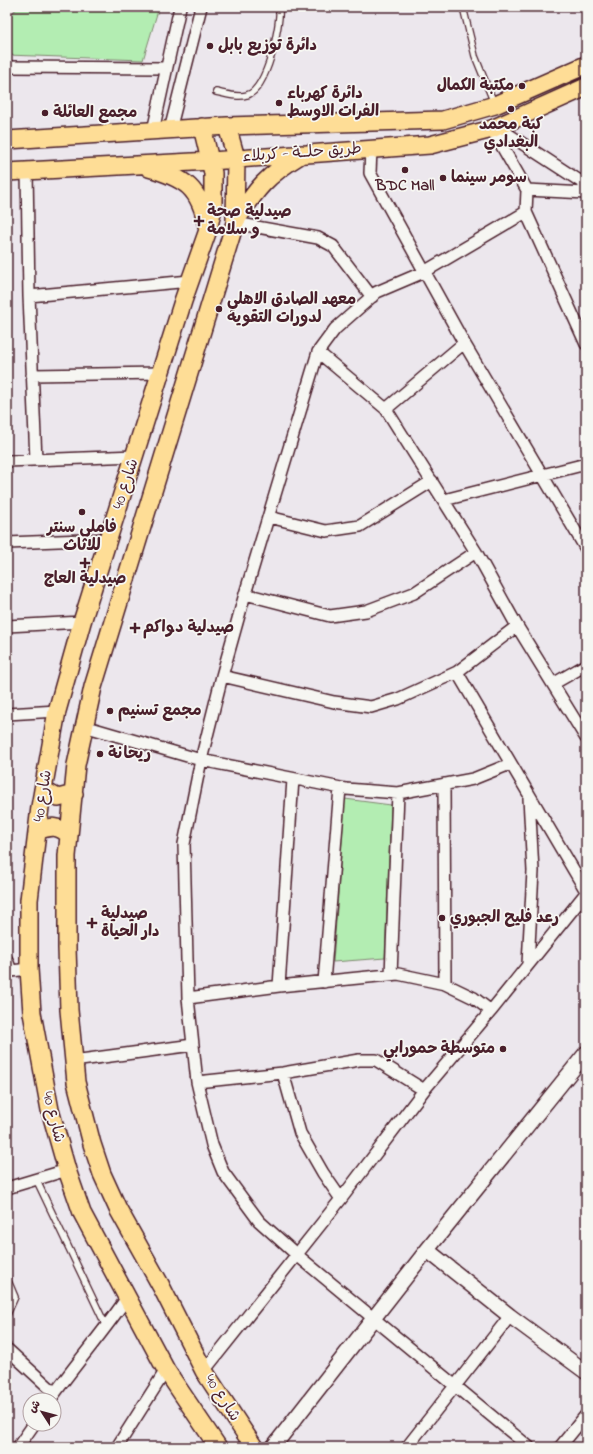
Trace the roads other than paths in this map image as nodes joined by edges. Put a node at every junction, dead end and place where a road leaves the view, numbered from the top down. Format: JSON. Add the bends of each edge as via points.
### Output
{"nodes":[{"id":1,"x":180,"y":7,"type":"edge"},
{"id":2,"x":201,"y":7,"type":"edge"},
{"id":3,"x":279,"y":7,"type":"edge"},
{"id":4,"x":463,"y":7,"type":"edge"},
{"id":5,"x":586,"y":65,"type":"edge"},
{"id":6,"x":7,"y":67,"type":"edge"},
{"id":7,"x":165,"y":68,"type":"junction"},
{"id":8,"x":586,"y":86,"type":"edge"},
{"id":9,"x":216,"y":92,"type":"dead end"},
{"id":10,"x":495,"y":105,"type":"junction"},
{"id":11,"x":154,"y":123,"type":"junction"},
{"id":12,"x":172,"y":124,"type":"junction"},
{"id":13,"x":227,"y":126,"type":"junction"},
{"id":14,"x":202,"y":128,"type":"junction"},
{"id":15,"x":494,"y":128,"type":"junction"},
{"id":16,"x":7,"y":140,"type":"edge"},
{"id":17,"x":371,"y":149,"type":"junction"},
{"id":18,"x":305,"y":153,"type":"junction"},
{"id":19,"x":236,"y":158,"type":"junction"},
{"id":20,"x":211,"y":161,"type":"junction"},
{"id":21,"x":137,"y":165,"type":"junction"},
{"id":22,"x":7,"y":172,"type":"edge"},
{"id":23,"x":27,"y":172,"type":"junction"},
{"id":24,"x":586,"y":185,"type":"edge"},
{"id":25,"x":527,"y":190,"type":"junction"},
{"id":26,"x":586,"y":193,"type":"edge"},
{"id":27,"x":526,"y":212,"type":"junction"},
{"id":28,"x":235,"y":223,"type":"junction"},
{"id":29,"x":208,"y":230,"type":"junction"},
{"id":30,"x":424,"y":272,"type":"junction"},
{"id":31,"x":190,"y":280,"type":"junction"},
{"id":32,"x":29,"y":296,"type":"junction"},
{"id":33,"x":372,"y":297,"type":"junction"},
{"id":34,"x":464,"y":343,"type":"junction"},
{"id":35,"x":586,"y":344,"type":"edge"},
{"id":36,"x":318,"y":352,"type":"junction"},
{"id":37,"x":162,"y":373,"type":"junction"},
{"id":38,"x":32,"y":375,"type":"junction"},
{"id":39,"x":386,"y":409,"type":"junction"},
{"id":40,"x":135,"y":456,"type":"junction"},
{"id":41,"x":36,"y":460,"type":"junction"},
{"id":42,"x":7,"y":461,"type":"edge"},
{"id":43,"x":586,"y":464,"type":"edge"},
{"id":44,"x":541,"y":476,"type":"junction"},
{"id":45,"x":432,"y":481,"type":"junction"},
{"id":46,"x":444,"y":500,"type":"junction"},
{"id":47,"x":269,"y":517,"type":"junction"},
{"id":48,"x":109,"y":539,"type":"junction"},
{"id":49,"x":7,"y":543,"type":"edge"},
{"id":50,"x":586,"y":549,"type":"edge"},
{"id":51,"x":476,"y":552,"type":"junction"},
{"id":52,"x":245,"y":594,"type":"junction"},
{"id":53,"x":82,"y":622,"type":"junction"},
{"id":54,"x":7,"y":626,"type":"edge"},
{"id":55,"x":517,"y":626,"type":"junction"},
{"id":56,"x":586,"y":665,"type":"edge"},
{"id":57,"x":457,"y":672,"type":"junction"},
{"id":58,"x":222,"y":676,"type":"junction"},
{"id":59,"x":553,"y":684,"type":"junction"},
{"id":60,"x":57,"y":711,"type":"junction"},
{"id":61,"x":7,"y":714,"type":"edge"},
{"id":62,"x":84,"y":726,"type":"junction"},
{"id":63,"x":586,"y":738,"type":"edge"},
{"id":64,"x":201,"y":760,"type":"junction"},
{"id":65,"x":510,"y":764,"type":"junction"},
{"id":66,"x":293,"y":779,"type":"junction"},
{"id":67,"x":444,"y":784,"type":"junction"},
{"id":68,"x":340,"y":788,"type":"junction"},
{"id":69,"x":43,"y":790,"type":"junction"},
{"id":70,"x":398,"y":793,"type":"junction"},
{"id":71,"x":74,"y":794,"type":"junction"},
{"id":72,"x":529,"y":795,"type":"junction"},
{"id":73,"x":37,"y":831,"type":"junction"},
{"id":74,"x":69,"y":834,"type":"junction"},
{"id":75,"x":586,"y":892,"type":"edge"},
{"id":76,"x":7,"y":960,"type":"edge"},
{"id":77,"x":528,"y":964,"type":"junction"},
{"id":78,"x":29,"y":969,"type":"junction"},
{"id":79,"x":9,"y":972,"type":"edge"},
{"id":80,"x":391,"y":975,"type":"junction"},
{"id":81,"x":324,"y":982,"type":"junction"},
{"id":82,"x":446,"y":984,"type":"junction"},
{"id":83,"x":279,"y":986,"type":"junction"},
{"id":84,"x":188,"y":998,"type":"junction"},
{"id":85,"x":491,"y":1011,"type":"junction"},
{"id":86,"x":193,"y":1045,"type":"junction"},
{"id":87,"x":586,"y":1053,"type":"edge"},
{"id":88,"x":73,"y":1062,"type":"junction"},
{"id":89,"x":283,"y":1073,"type":"junction"},
{"id":90,"x":197,"y":1082,"type":"junction"},
{"id":91,"x":424,"y":1090,"type":"junction"},
{"id":92,"x":67,"y":1170,"type":"junction"},
{"id":93,"x":36,"y":1179,"type":"junction"},
{"id":94,"x":7,"y":1188,"type":"edge"},
{"id":95,"x":341,"y":1199,"type":"junction"},
{"id":96,"x":427,"y":1250,"type":"junction"},
{"id":97,"x":297,"y":1255,"type":"junction"},
{"id":98,"x":7,"y":1278,"type":"edge"},
{"id":99,"x":128,"y":1296,"type":"junction"},
{"id":100,"x":7,"y":1315,"type":"edge"},
{"id":101,"x":510,"y":1316,"type":"junction"},
{"id":102,"x":374,"y":1318,"type":"junction"},
{"id":103,"x":107,"y":1328,"type":"junction"},
{"id":104,"x":7,"y":1349,"type":"edge"},
{"id":105,"x":166,"y":1370,"type":"junction"},
{"id":106,"x":204,"y":1371,"type":"junction"},
{"id":107,"x":586,"y":1372,"type":"edge"},
{"id":108,"x":455,"y":1386,"type":"junction"},
{"id":109,"x":48,"y":1392,"type":"edge"},
{"id":110,"x":57,"y":1392,"type":"edge"},
{"id":111,"x":586,"y":1415,"type":"edge"},
{"id":112,"x":28,"y":1432,"type":"edge"},
{"id":113,"x":18,"y":1447,"type":"edge"},
{"id":114,"x":117,"y":1447,"type":"edge"},
{"id":115,"x":218,"y":1447,"type":"edge"},
{"id":116,"x":254,"y":1447,"type":"edge"},
{"id":117,"x":273,"y":1447,"type":"edge"},
{"id":118,"x":407,"y":1447,"type":"edge"},
{"id":119,"x":529,"y":1447,"type":"edge"},
{"id":120,"x":560,"y":1447,"type":"edge"}],
"edges":[{"from":1,"to":7,"type":"street"},
{"from":2,"to":12,"type":"street"},
{"from":3,"to":9,"type":"lane","via":[[276,40],[260,84],[248,95]]},
{"from":4,"to":10,"type":"lane","via":[[474,56]]},
{"from":5,"to":10,"type":"main road","name":"طريق حلــة - كربلاء"},
{"from":6,"to":7,"type":"street"},
{"from":7,"to":11,"type":"street"},
{"from":8,"to":15,"type":"main road","name":"طريق حلــة - كربلاء"},
{"from":10,"to":13,"type":"main road","name":"طريق حلــة - كربلاء","via":[[444,120]]},
{"from":11,"to":12,"type":"main road","name":"طريق حلــة - كربلاء"},
{"from":11,"to":16,"type":"main road","name":"طريق حلــة - كربلاء"},
{"from":12,"to":14,"type":"main road","name":"طريق حلــة - كربلاء"},
{"from":13,"to":14,"type":"main road","name":"طريق حلــة - كربلاء"},
{"from":13,"to":19,"type":"main road","name":"شارع 40"},
{"from":14,"to":20,"type":"main road","name":"شارع 40"},
{"from":15,"to":17,"type":"main road","name":"طريق حلــة - كربلاء","via":[[430,145]]},
{"from":15,"to":24,"type":"street"},
{"from":15,"to":25,"type":"street"},
{"from":17,"to":18,"type":"main road","name":"طريق حلــة - كربلاء"},
{"from":17,"to":30,"type":"street","via":[[370,173]]},
{"from":18,"to":19,"type":"main road","name":"طريق حلــة - كربلاء"},
{"from":18,"to":28,"type":"main road","via":[[288,162],[263,182]]},
{"from":19,"to":20,"type":"main road","name":"طريق حلــة - كربلاء"},
{"from":19,"to":28,"type":"main road","name":"شارع 40"},
{"from":20,"to":21,"type":"main road","name":"طريق حلــة - كربلاء"},
{"from":20,"to":29,"type":"main road","name":"شارع 40","via":[[213,208]]},
{"from":21,"to":23,"type":"main road","name":"طريق حلــة - كربلاء"},
{"from":21,"to":29,"type":"main road","via":[[170,174],[191,187],[202,205]]},
{"from":22,"to":23,"type":"main road","name":"طريق حلــة - كربلاء"},
{"from":23,"to":32,"type":"street"},
{"from":25,"to":26,"type":"street"},
{"from":25,"to":27,"type":"street"},
{"from":27,"to":30,"type":"street"},
{"from":27,"to":35,"type":"street"},
{"from":28,"to":33,"type":"street","via":[[318,238],[333,246]]},
{"from":28,"to":62,"type":"main road","name":"شارع 40","via":[[100,659]]},
{"from":29,"to":31,"type":"main road","name":"شارع 40"},
{"from":30,"to":33,"type":"street","via":[[377,292]]},
{"from":30,"to":34,"type":"street"},
{"from":31,"to":32,"type":"street"},
{"from":31,"to":37,"type":"main road","name":"شارع 40"},
{"from":32,"to":38,"type":"street"},
{"from":33,"to":36,"type":"street","via":[[335,329]]},
{"from":34,"to":39,"type":"street"},
{"from":34,"to":44,"type":"street"},
{"from":36,"to":39,"type":"street"},
{"from":36,"to":47,"type":"street"},
{"from":37,"to":38,"type":"street"},
{"from":37,"to":40,"type":"main road","name":"شارع 40"},
{"from":38,"to":41,"type":"street"},
{"from":39,"to":45,"type":"street"},
{"from":40,"to":41,"type":"street"},
{"from":40,"to":48,"type":"main road","name":"شارع 40"},
{"from":41,"to":42,"type":"street"},
{"from":43,"to":44,"type":"street"},
{"from":44,"to":46,"type":"street"},
{"from":44,"to":50,"type":"street"},
{"from":45,"to":46,"type":"street"},
{"from":45,"to":47,"type":"street","via":[[360,526],[326,531]]},
{"from":46,"to":51,"type":"street"},
{"from":47,"to":52,"type":"street"},
{"from":48,"to":49,"type":"street"},
{"from":48,"to":53,"type":"main road","name":"شارع 40"},
{"from":51,"to":52,"type":"street","via":[[414,593],[366,611],[330,616]]},
{"from":51,"to":55,"type":"street"},
{"from":52,"to":58,"type":"street"},
{"from":53,"to":54,"type":"street"},
{"from":53,"to":60,"type":"main road","name":"شارع 40"},
{"from":55,"to":57,"type":"street"},
{"from":55,"to":59,"type":"street"},
{"from":56,"to":59,"type":"street"},
{"from":57,"to":58,"type":"street","via":[[398,699],[372,707],[334,702]]},
{"from":57,"to":65,"type":"street"},
{"from":58,"to":64,"type":"street"},
{"from":59,"to":63,"type":"street"},
{"from":60,"to":61,"type":"street"},
{"from":60,"to":69,"type":"main road","name":"شارع 40"},
{"from":62,"to":64,"type":"street"},
{"from":62,"to":71,"type":"main road","name":"شارع 40","via":[[76,766]]},
{"from":64,"to":66,"type":"street"},
{"from":64,"to":84,"type":"street","via":[[184,844]]},
{"from":65,"to":67,"type":"street","via":[[473,779]]},
{"from":65,"to":72,"type":"street"},
{"from":66,"to":68,"type":"street"},
{"from":66,"to":83,"type":"street"},
{"from":67,"to":70,"type":"street"},
{"from":67,"to":82,"type":"street"},
{"from":68,"to":70,"type":"street"},
{"from":68,"to":81,"type":"street"},
{"from":69,"to":71,"type":"main road","via":[[58,798]]},
{"from":69,"to":73,"type":"main road","name":"شارع 40"},
{"from":70,"to":80,"type":"street"},
{"from":71,"to":74,"type":"main road","name":"شارع 40"},
{"from":72,"to":75,"type":"street"},
{"from":72,"to":77,"type":"street","via":[[533,871]]},
{"from":73,"to":74,"type":"main road","via":[[55,826]]},
{"from":73,"to":78,"type":"main road","name":"شارع 40","via":[[29,900]]},
{"from":74,"to":88,"type":"main road","name":"شارع 40","via":[[66,948]]},
{"from":75,"to":77,"type":"street"},
{"from":76,"to":79,"type":"street"},
{"from":77,"to":85,"type":"street"},
{"from":78,"to":79,"type":"street"},
{"from":78,"to":92,"type":"main road","name":"شارع 40","via":[[32,1013],[50,1110]]},
{"from":80,"to":81,"type":"street"},
{"from":80,"to":82,"type":"street","via":[[398,974]]},
{"from":81,"to":83,"type":"street"},
{"from":82,"to":85,"type":"street","via":[[474,998]]},
{"from":83,"to":84,"type":"street"},
{"from":84,"to":86,"type":"street"},
{"from":85,"to":91,"type":"street"},
{"from":86,"to":88,"type":"street"},
{"from":86,"to":90,"type":"street"},
{"from":87,"to":96,"type":"street"},
{"from":88,"to":106,"type":"main road","name":"شارع 40","via":[[79,1096],[102,1174]]},
{"from":89,"to":90,"type":"street"},
{"from":89,"to":91,"type":"street","via":[[359,1060],[376,1060]]},
{"from":89,"to":95,"type":"street","via":[[300,1133]]},
{"from":90,"to":97,"type":"street","via":[[212,1145],[224,1172],[259,1221]]},
{"from":91,"to":95,"type":"street"},
{"from":92,"to":93,"type":"street"},
{"from":92,"to":99,"type":"main road","name":"شارع 40","via":[[82,1213]]},
{"from":93,"to":94,"type":"street"},
{"from":93,"to":103,"type":"lane"},
{"from":95,"to":97,"type":"street"},
{"from":96,"to":101,"type":"street"},
{"from":96,"to":102,"type":"street"},
{"from":97,"to":102,"type":"street"},
{"from":97,"to":106,"type":"street"},
{"from":98,"to":100,"type":"lane","via":[[15,1297]]},
{"from":99,"to":103,"type":"street"},
{"from":99,"to":105,"type":"main road","name":"شارع 40"},
{"from":101,"to":107,"type":"street"},
{"from":101,"to":108,"type":"street"},
{"from":102,"to":108,"type":"street"},
{"from":102,"to":117,"type":"street"},
{"from":103,"to":110,"type":"street"},
{"from":104,"to":109,"type":"street"},
{"from":105,"to":114,"type":"street"},
{"from":105,"to":115,"type":"main road","name":"شارع 40"},
{"from":106,"to":116,"type":"main road","name":"شارع 40"},
{"from":108,"to":118,"type":"street"},
{"from":108,"to":119,"type":"street"},
{"from":111,"to":120,"type":"street"},
{"from":112,"to":113,"type":"street"}]}
